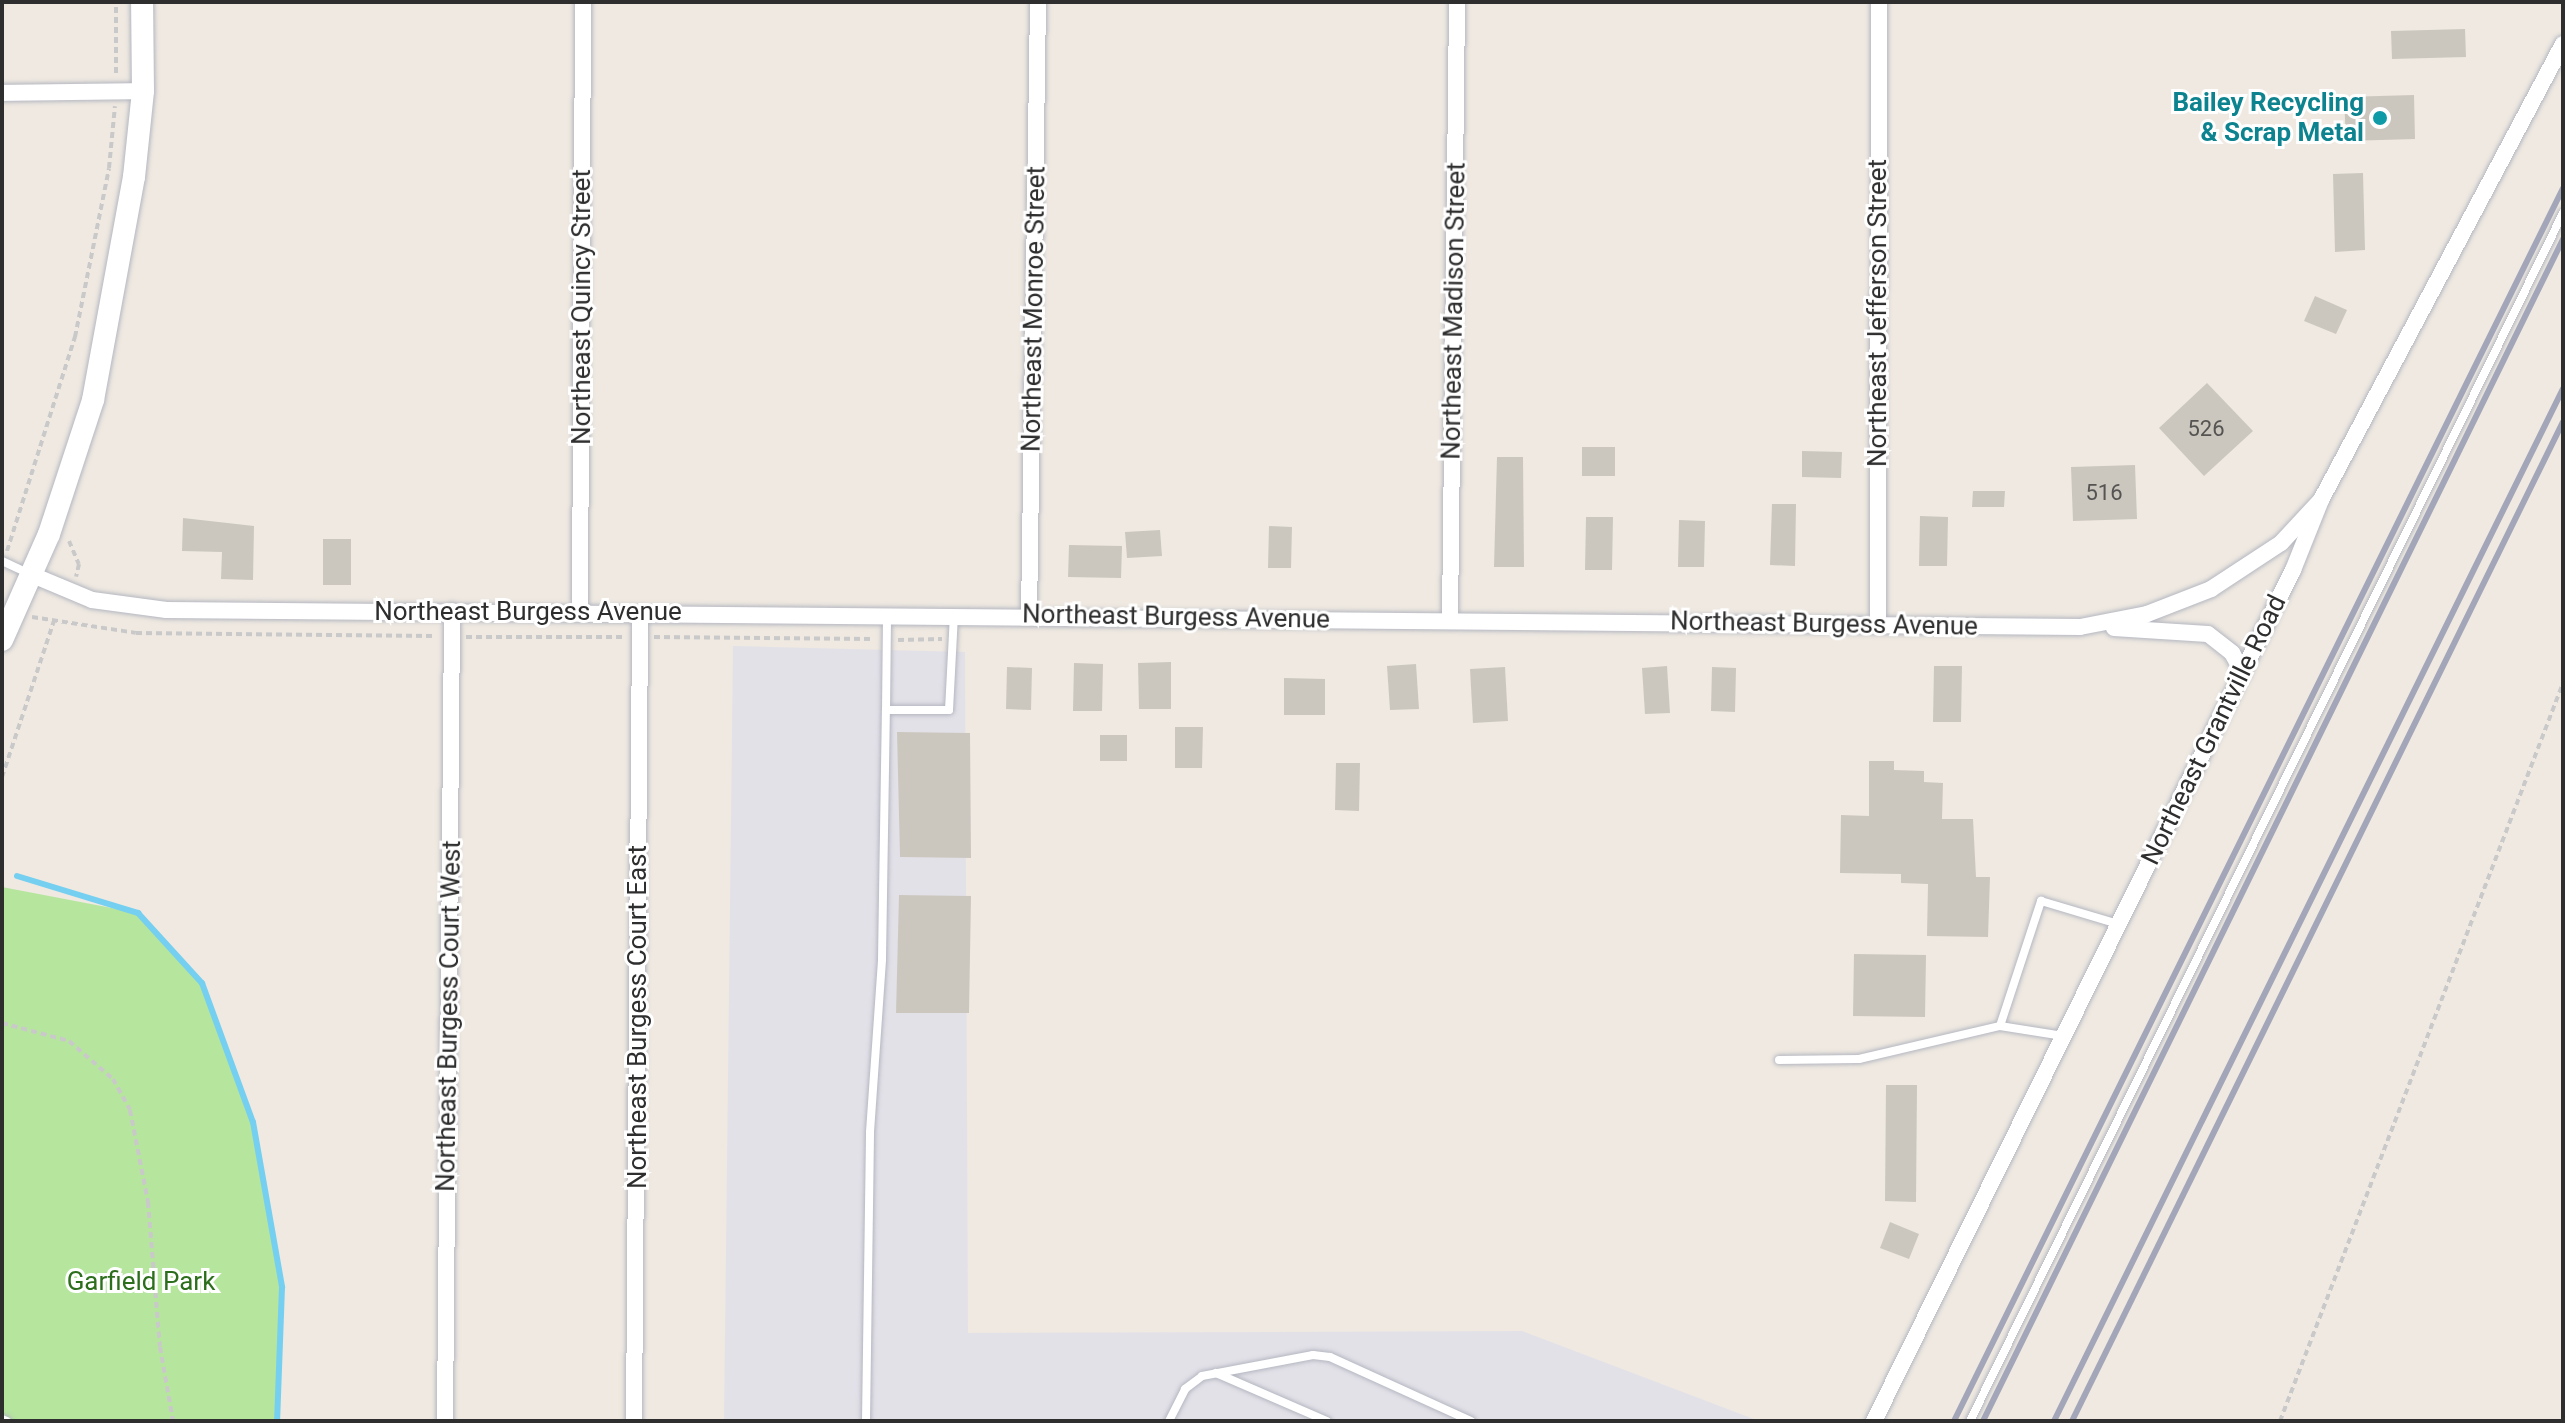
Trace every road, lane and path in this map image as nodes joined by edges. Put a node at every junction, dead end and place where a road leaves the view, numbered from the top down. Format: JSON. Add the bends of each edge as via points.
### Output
{"nodes":[{"id":1,"x":116,"y":2,"type":"edge"},
{"id":2,"x":142,"y":2,"type":"edge"},
{"id":3,"x":583,"y":2,"type":"edge"},
{"id":4,"x":1038,"y":2,"type":"edge"},
{"id":5,"x":1457,"y":2,"type":"edge"},
{"id":6,"x":1879,"y":2,"type":"edge"},
{"id":7,"x":2563,"y":44,"type":"edge"},
{"id":8,"x":116,"y":91,"type":"junction"},
{"id":9,"x":143,"y":91,"type":"junction"},
{"id":10,"x":2,"y":93,"type":"edge"},
{"id":11,"x":2563,"y":213,"type":"edge"},
{"id":12,"x":2321,"y":500,"type":"junction"},
{"id":13,"x":2,"y":561,"type":"edge"},
{"id":14,"x":30,"y":574,"type":"junction"},
{"id":15,"x":452,"y":611,"type":"junction"},
{"id":16,"x":580,"y":613,"type":"junction"},
{"id":17,"x":10,"y":614,"type":"junction"},
{"id":18,"x":640,"y":614,"type":"junction"},
{"id":19,"x":887,"y":615,"type":"junction"},
{"id":20,"x":954,"y":615,"type":"junction"},
{"id":21,"x":1029,"y":616,"type":"junction"},
{"id":22,"x":1450,"y":620,"type":"junction"},
{"id":23,"x":54,"y":621,"type":"junction"},
{"id":24,"x":1878,"y":624,"type":"junction"},
{"id":25,"x":2080,"y":627,"type":"junction"},
{"id":26,"x":452,"y":637,"type":"junction"},
{"id":27,"x":640,"y":637,"type":"junction"},
{"id":28,"x":953,"y":639,"type":"junction"},
{"id":29,"x":2,"y":640,"type":"edge"},
{"id":30,"x":887,"y":640,"type":"junction"},
{"id":31,"x":2243,"y":673,"type":"junction"},
{"id":32,"x":2563,"y":683,"type":"edge"},
{"id":33,"x":886,"y":710,"type":"junction"},
{"id":34,"x":2,"y":777,"type":"edge"},
{"id":35,"x":2119,"y":924,"type":"junction"},
{"id":36,"x":2,"y":1023,"type":"edge"},
{"id":37,"x":2000,"y":1026,"type":"junction"},
{"id":38,"x":2063,"y":1036,"type":"junction"},
{"id":39,"x":1779,"y":1060,"type":"dead end"},
{"id":40,"x":1216,"y":1373,"type":"junction"},
{"id":41,"x":173,"y":1421,"type":"edge"},
{"id":42,"x":445,"y":1421,"type":"edge"},
{"id":43,"x":634,"y":1421,"type":"edge"},
{"id":44,"x":866,"y":1421,"type":"edge"},
{"id":45,"x":1169,"y":1421,"type":"edge"},
{"id":46,"x":1327,"y":1421,"type":"edge"},
{"id":47,"x":1471,"y":1421,"type":"edge"},
{"id":48,"x":1874,"y":1421,"type":"edge"},
{"id":49,"x":1970,"y":1421,"type":"edge"},
{"id":50,"x":2280,"y":1421,"type":"edge"}],
"edges":[{"from":1,"to":8,"type":"path"},
{"from":2,"to":9,"type":"main road"},
{"from":3,"to":16,"type":"street","name":"Northeast Quincy Street"},
{"from":4,"to":21,"type":"street","name":"Northeast Monroe Street"},
{"from":5,"to":22,"type":"street","name":"Northeast Madison Street"},
{"from":6,"to":24,"type":"street","name":"Northeast Jefferson Street"},
{"from":7,"to":12,"type":"street","name":"Northeast Grantville Road"},
{"from":8,"to":9,"type":"street"},
{"from":8,"to":10,"type":"street"},
{"from":8,"to":13,"type":"path","via":[[109,168],[75,337]]},
{"from":9,"to":14,"type":"main road","via":[[123,256],[93,400]]},
{"from":11,"to":49,"type":"lane"},
{"from":12,"to":25,"type":"street","name":"Northeast Burgess Avenue","via":[[2281,543],[2211,589],[2147,614]]},
{"from":12,"to":31,"type":"street","name":"Northeast Grantville Road"},
{"from":13,"to":14,"type":"lane","name":"Northeast Burgess Avenue"},
{"from":14,"to":15,"type":"street","name":"Northeast Burgess Avenue","via":[[92,600],[134,608]]},
{"from":14,"to":17,"type":"main road"},
{"from":15,"to":16,"type":"street","name":"Northeast Burgess Avenue"},
{"from":15,"to":26,"type":"street","name":"Northeast Burgess Court West"},
{"from":16,"to":18,"type":"street","name":"Northeast Burgess Avenue"},
{"from":17,"to":23,"type":"path"},
{"from":17,"to":29,"type":"main road"},
{"from":18,"to":19,"type":"street","name":"Northeast Burgess Avenue"},
{"from":18,"to":27,"type":"street","name":"Northeast Burgess Court East"},
{"from":19,"to":20,"type":"street","name":"Northeast Burgess Avenue"},
{"from":19,"to":30,"type":"lane"},
{"from":20,"to":21,"type":"street","name":"Northeast Burgess Avenue"},
{"from":20,"to":28,"type":"lane"},
{"from":21,"to":22,"type":"street","name":"Northeast Burgess Avenue"},
{"from":22,"to":24,"type":"street","name":"Northeast Burgess Avenue"},
{"from":23,"to":26,"type":"path","via":[[136,633]]},
{"from":23,"to":34,"type":"path"},
{"from":24,"to":25,"type":"street","name":"Northeast Burgess Avenue"},
{"from":25,"to":31,"type":"street","via":[[2194,630],[2221,642]]},
{"from":26,"to":27,"type":"path"},
{"from":26,"to":42,"type":"street","name":"Northeast Burgess Court West"},
{"from":27,"to":30,"type":"path"},
{"from":27,"to":43,"type":"street","name":"Northeast Burgess Court East"},
{"from":28,"to":30,"type":"path"},
{"from":28,"to":33,"type":"lane","via":[[949,710]]},
{"from":30,"to":33,"type":"lane"},
{"from":31,"to":35,"type":"street","name":"Northeast Grantville Road"},
{"from":32,"to":50,"type":"path"},
{"from":33,"to":44,"type":"lane","via":[[882,959],[870,1132]]},
{"from":35,"to":37,"type":"lane","via":[[2041,901]]},
{"from":35,"to":38,"type":"street","name":"Northeast Grantville Road"},
{"from":36,"to":41,"type":"path","via":[[69,1041],[113,1079],[130,1110],[148,1202],[160,1347]]},
{"from":37,"to":38,"type":"lane"},
{"from":37,"to":39,"type":"lane","via":[[1859,1059]]},
{"from":38,"to":48,"type":"street","name":"Northeast Grantville Road"},
{"from":40,"to":45,"type":"lane","via":[[1185,1389]]},
{"from":40,"to":46,"type":"lane"},
{"from":40,"to":47,"type":"lane","via":[[1313,1355],[1330,1357]]}]}
